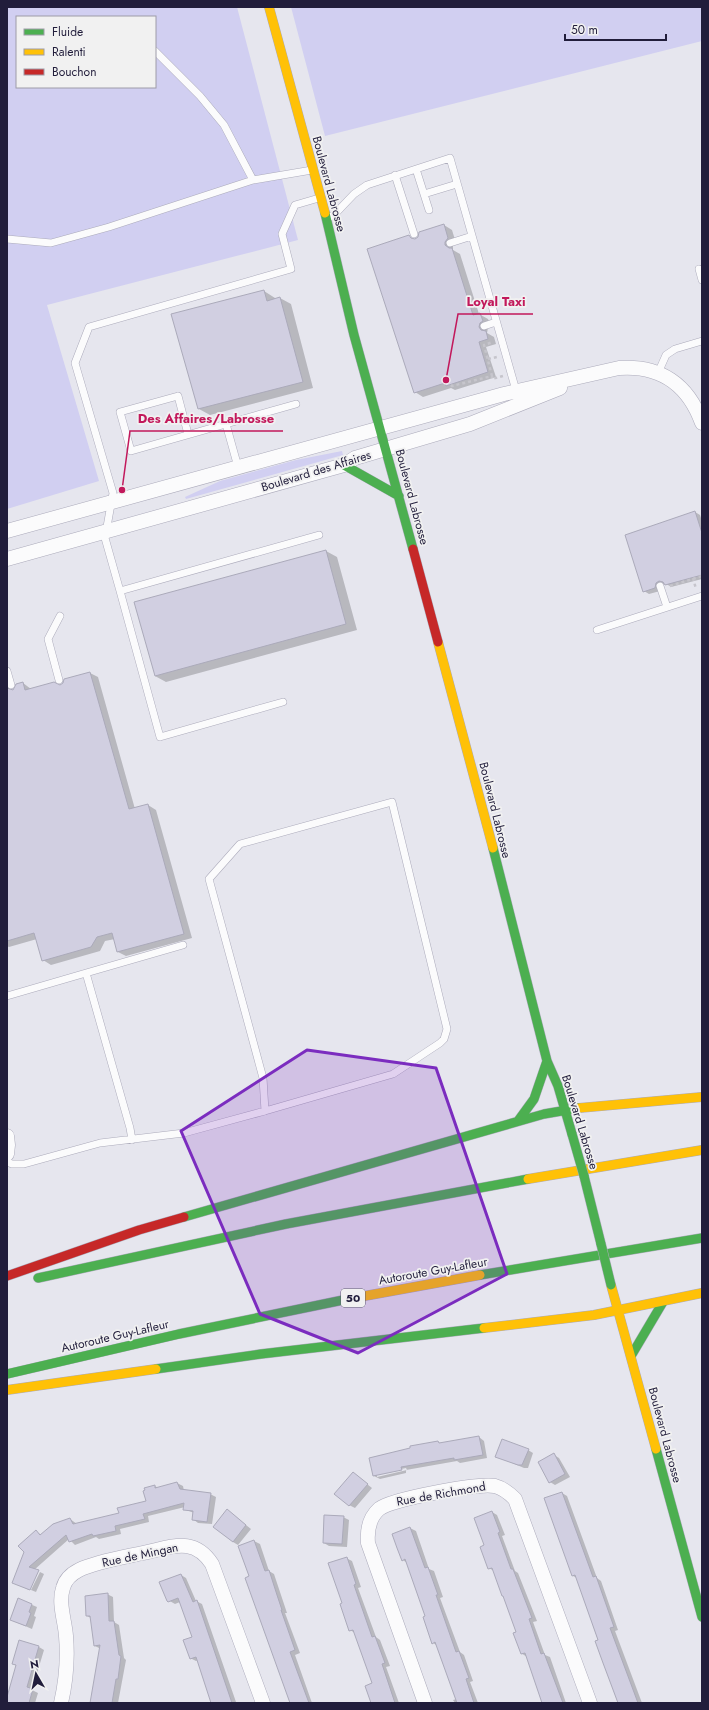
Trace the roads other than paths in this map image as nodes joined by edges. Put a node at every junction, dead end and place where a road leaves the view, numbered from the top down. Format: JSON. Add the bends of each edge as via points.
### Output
{"nodes":[{"id":1,"x":269,"y":7,"type":"edge"},
{"id":2,"x":156,"y":52,"type":"edge"},
{"id":3,"x":416,"y":169,"type":"junction"},
{"id":4,"x":312,"y":170,"type":"junction"},
{"id":5,"x":395,"y":175,"type":"junction"},
{"id":6,"x":253,"y":180,"type":"junction"},
{"id":7,"x":457,"y":184,"type":"junction"},
{"id":8,"x":424,"y":194,"type":"junction"},
{"id":9,"x":320,"y":198,"type":"junction"},
{"id":10,"x":429,"y":210,"type":"dead end"},
{"id":11,"x":326,"y":218,"type":"junction"},
{"id":12,"x":414,"y":234,"type":"dead end"},
{"id":13,"x":472,"y":236,"type":"junction"},
{"id":14,"x":7,"y":238,"type":"edge"},
{"id":15,"x":450,"y":243,"type":"dead end"},
{"id":16,"x":699,"y":269,"type":"dead end"},
{"id":17,"x":702,"y":280,"type":"edge"},
{"id":18,"x":496,"y":322,"type":"junction"},
{"id":19,"x":484,"y":326,"type":"dead end"},
{"id":20,"x":702,"y":341,"type":"edge"},
{"id":21,"x":596,"y":373,"type":"junction"},
{"id":22,"x":658,"y":373,"type":"junction"},
{"id":23,"x":516,"y":391,"type":"junction"},
{"id":24,"x":296,"y":404,"type":"dead end"},
{"id":25,"x":520,"y":405,"type":"junction"},
{"id":26,"x":702,"y":423,"type":"edge"},
{"id":27,"x":226,"y":424,"type":"junction"},
{"id":28,"x":380,"y":428,"type":"junction"},
{"id":29,"x":188,"y":434,"type":"junction"},
{"id":30,"x":386,"y":449,"type":"junction"},
{"id":31,"x":344,"y":465,"type":"junction"},
{"id":32,"x":238,"y":467,"type":"junction"},
{"id":33,"x":399,"y":496,"type":"junction"},
{"id":34,"x":112,"y":502,"type":"junction"},
{"id":35,"x":106,"y":531,"type":"junction"},
{"id":36,"x":7,"y":532,"type":"edge"},
{"id":37,"x":319,"y":535,"type":"dead end"},
{"id":38,"x":7,"y":558,"type":"edge"},
{"id":39,"x":660,"y":586,"type":"dead end"},
{"id":40,"x":120,"y":591,"type":"junction"},
{"id":41,"x":702,"y":596,"type":"edge"},
{"id":42,"x":667,"y":607,"type":"junction"},
{"id":43,"x":60,"y":616,"type":"dead end"},
{"id":44,"x":597,"y":630,"type":"dead end"},
{"id":45,"x":7,"y":671,"type":"edge"},
{"id":46,"x":59,"y":680,"type":"dead end"},
{"id":47,"x":11,"y":685,"type":"dead end"},
{"id":48,"x":283,"y":702,"type":"dead end"},
{"id":49,"x":183,"y":945,"type":"dead end"},
{"id":50,"x":86,"y":973,"type":"junction"},
{"id":51,"x":7,"y":996,"type":"edge"},
{"id":52,"x":547,"y":1061,"type":"junction"},
{"id":53,"x":702,"y":1097,"type":"edge"},
{"id":54,"x":565,"y":1109,"type":"junction"},
{"id":55,"x":265,"y":1111,"type":"junction"},
{"id":56,"x":518,"y":1121,"type":"junction"},
{"id":57,"x":7,"y":1136,"type":"edge"},
{"id":58,"x":132,"y":1140,"type":"junction"},
{"id":59,"x":702,"y":1150,"type":"edge"},
{"id":60,"x":7,"y":1154,"type":"edge"},
{"id":61,"x":7,"y":1162,"type":"edge"},
{"id":62,"x":702,"y":1238,"type":"edge"},
{"id":63,"x":7,"y":1276,"type":"edge"},
{"id":64,"x":29,"y":1280,"type":"dead end"},
{"id":65,"x":702,"y":1293,"type":"edge"},
{"id":66,"x":664,"y":1302,"type":"junction"},
{"id":67,"x":618,"y":1311,"type":"junction"},
{"id":68,"x":631,"y":1356,"type":"junction"},
{"id":69,"x":7,"y":1374,"type":"edge"},
{"id":70,"x":7,"y":1390,"type":"edge"},
{"id":71,"x":702,"y":1617,"type":"edge"},
{"id":72,"x":61,"y":1703,"type":"edge"},
{"id":73,"x":263,"y":1703,"type":"edge"},
{"id":74,"x":425,"y":1703,"type":"edge"},
{"id":75,"x":590,"y":1703,"type":"edge"}],
"edges":[{"from":1,"to":4,"type":"main road","name":"Boulevard Labrosse"},
{"from":2,"to":6,"type":"lane","via":[[200,96],[224,125]]},
{"from":3,"to":5,"type":"lane"},
{"from":3,"to":7,"type":"lane","via":[[450,158]]},
{"from":3,"to":8,"type":"lane"},
{"from":4,"to":6,"type":"lane"},
{"from":4,"to":9,"type":"main road","name":"Boulevard Labrosse"},
{"from":5,"to":11,"type":"lane","via":[[367,185],[354,194],[334,215]]},
{"from":5,"to":12,"type":"lane"},
{"from":6,"to":14,"type":"lane","via":[[109,228],[51,243]]},
{"from":7,"to":8,"type":"lane"},
{"from":7,"to":13,"type":"lane"},
{"from":8,"to":10,"type":"lane"},
{"from":9,"to":11,"type":"main road","name":"Boulevard Labrosse"},
{"from":9,"to":34,"type":"lane","via":[[295,205],[282,234],[291,269],[89,327],[75,363],[113,493]]},
{"from":11,"to":28,"type":"main road","name":"Boulevard Labrosse","via":[[354,335]]},
{"from":13,"to":15,"type":"lane"},
{"from":13,"to":18,"type":"lane"},
{"from":16,"to":17,"type":"lane"},
{"from":18,"to":19,"type":"lane"},
{"from":18,"to":23,"type":"lane"},
{"from":20,"to":22,"type":"lane","via":[[675,349],[666,355]]},
{"from":21,"to":22,"type":"street","name":"Boulevard des Affaires","via":[[628,368]]},
{"from":21,"to":23,"type":"street","name":"Boulevard des Affaires"},
{"from":21,"to":25,"type":"street","name":"Boulevard des Affaires"},
{"from":22,"to":26,"type":"street","name":"Boulevard des Affaires","via":[[681,388],[694,404]]},
{"from":23,"to":25,"type":"lane"},
{"from":23,"to":28,"type":"street","name":"Boulevard des Affaires"},
{"from":24,"to":27,"type":"lane"},
{"from":25,"to":30,"type":"street","name":"Boulevard des Affaires","via":[[470,424]]},
{"from":27,"to":29,"type":"lane"},
{"from":27,"to":32,"type":"lane"},
{"from":28,"to":30,"type":"main road","name":"Boulevard Labrosse"},
{"from":28,"to":32,"type":"street","name":"Boulevard des Affaires"},
{"from":29,"to":29,"type":"lane","via":[[131,451],[120,412],[178,396]]},
{"from":30,"to":31,"type":"street","name":"Boulevard des Affaires","via":[[355,458]]},
{"from":30,"to":33,"type":"main road","name":"Boulevard Labrosse"},
{"from":31,"to":33,"type":"main road"},
{"from":31,"to":35,"type":"street","name":"Boulevard des Affaires"},
{"from":32,"to":34,"type":"street","name":"Boulevard des Affaires"},
{"from":33,"to":52,"type":"main road","name":"Boulevard Labrosse","via":[[484,811]]},
{"from":34,"to":35,"type":"lane"},
{"from":34,"to":36,"type":"street","name":"Boulevard des Affaires"},
{"from":35,"to":38,"type":"street","name":"Boulevard des Affaires"},
{"from":35,"to":40,"type":"lane","via":[[105,538]]},
{"from":37,"to":40,"type":"lane"},
{"from":39,"to":42,"type":"lane"},
{"from":40,"to":48,"type":"lane","via":[[160,737]]},
{"from":41,"to":42,"type":"lane"},
{"from":42,"to":44,"type":"lane"},
{"from":43,"to":46,"type":"lane","via":[[48,639]]},
{"from":45,"to":47,"type":"lane"},
{"from":49,"to":50,"type":"lane"},
{"from":50,"to":51,"type":"lane"},
{"from":50,"to":58,"type":"lane"},
{"from":52,"to":54,"type":"main road","name":"Boulevard Labrosse"},
{"from":52,"to":56,"type":"main road","via":[[534,1099]]},
{"from":53,"to":54,"type":"main road"},
{"from":54,"to":56,"type":"main road"},
{"from":54,"to":67,"type":"main road","name":"Boulevard Labrosse","bridge":true},
{"from":55,"to":55,"type":"lane","via":[[393,1074],[444,1038],[447,1028],[392,802],[240,844],[209,879],[263,1078]]},
{"from":55,"to":58,"type":"lane","via":[[184,1133]]},
{"from":56,"to":63,"type":"main road","via":[[146,1228]]},
{"from":57,"to":60,"type":"street"},
{"from":58,"to":61,"type":"lane","via":[[88,1146],[24,1164]]},
{"from":59,"to":64,"type":"main road","via":[[506,1182],[345,1212]]},
{"from":62,"to":69,"type":"main road","name":"Autoroute Guy-Lafleur","number":"50","via":[[339,1300]]},
{"from":65,"to":66,"type":"main road"},
{"from":66,"to":67,"type":"main road"},
{"from":66,"to":68,"type":"main road"},
{"from":67,"to":68,"type":"main road","name":"Boulevard Labrosse"},
{"from":67,"to":70,"type":"main road","via":[[594,1316],[261,1354]]},
{"from":68,"to":71,"type":"main road","name":"Boulevard Labrosse"},
{"from":72,"to":73,"type":"street","name":"Rue de Mingan","via":[[65,1688],[67,1654],[61,1594],[66,1580],[86,1567],[182,1546],[196,1548],[212,1564]]},
{"from":74,"to":75,"type":"street","name":"Rue de Richmond","via":[[368,1543],[369,1523],[378,1510],[395,1501],[487,1485],[502,1488],[515,1499]]}]}
